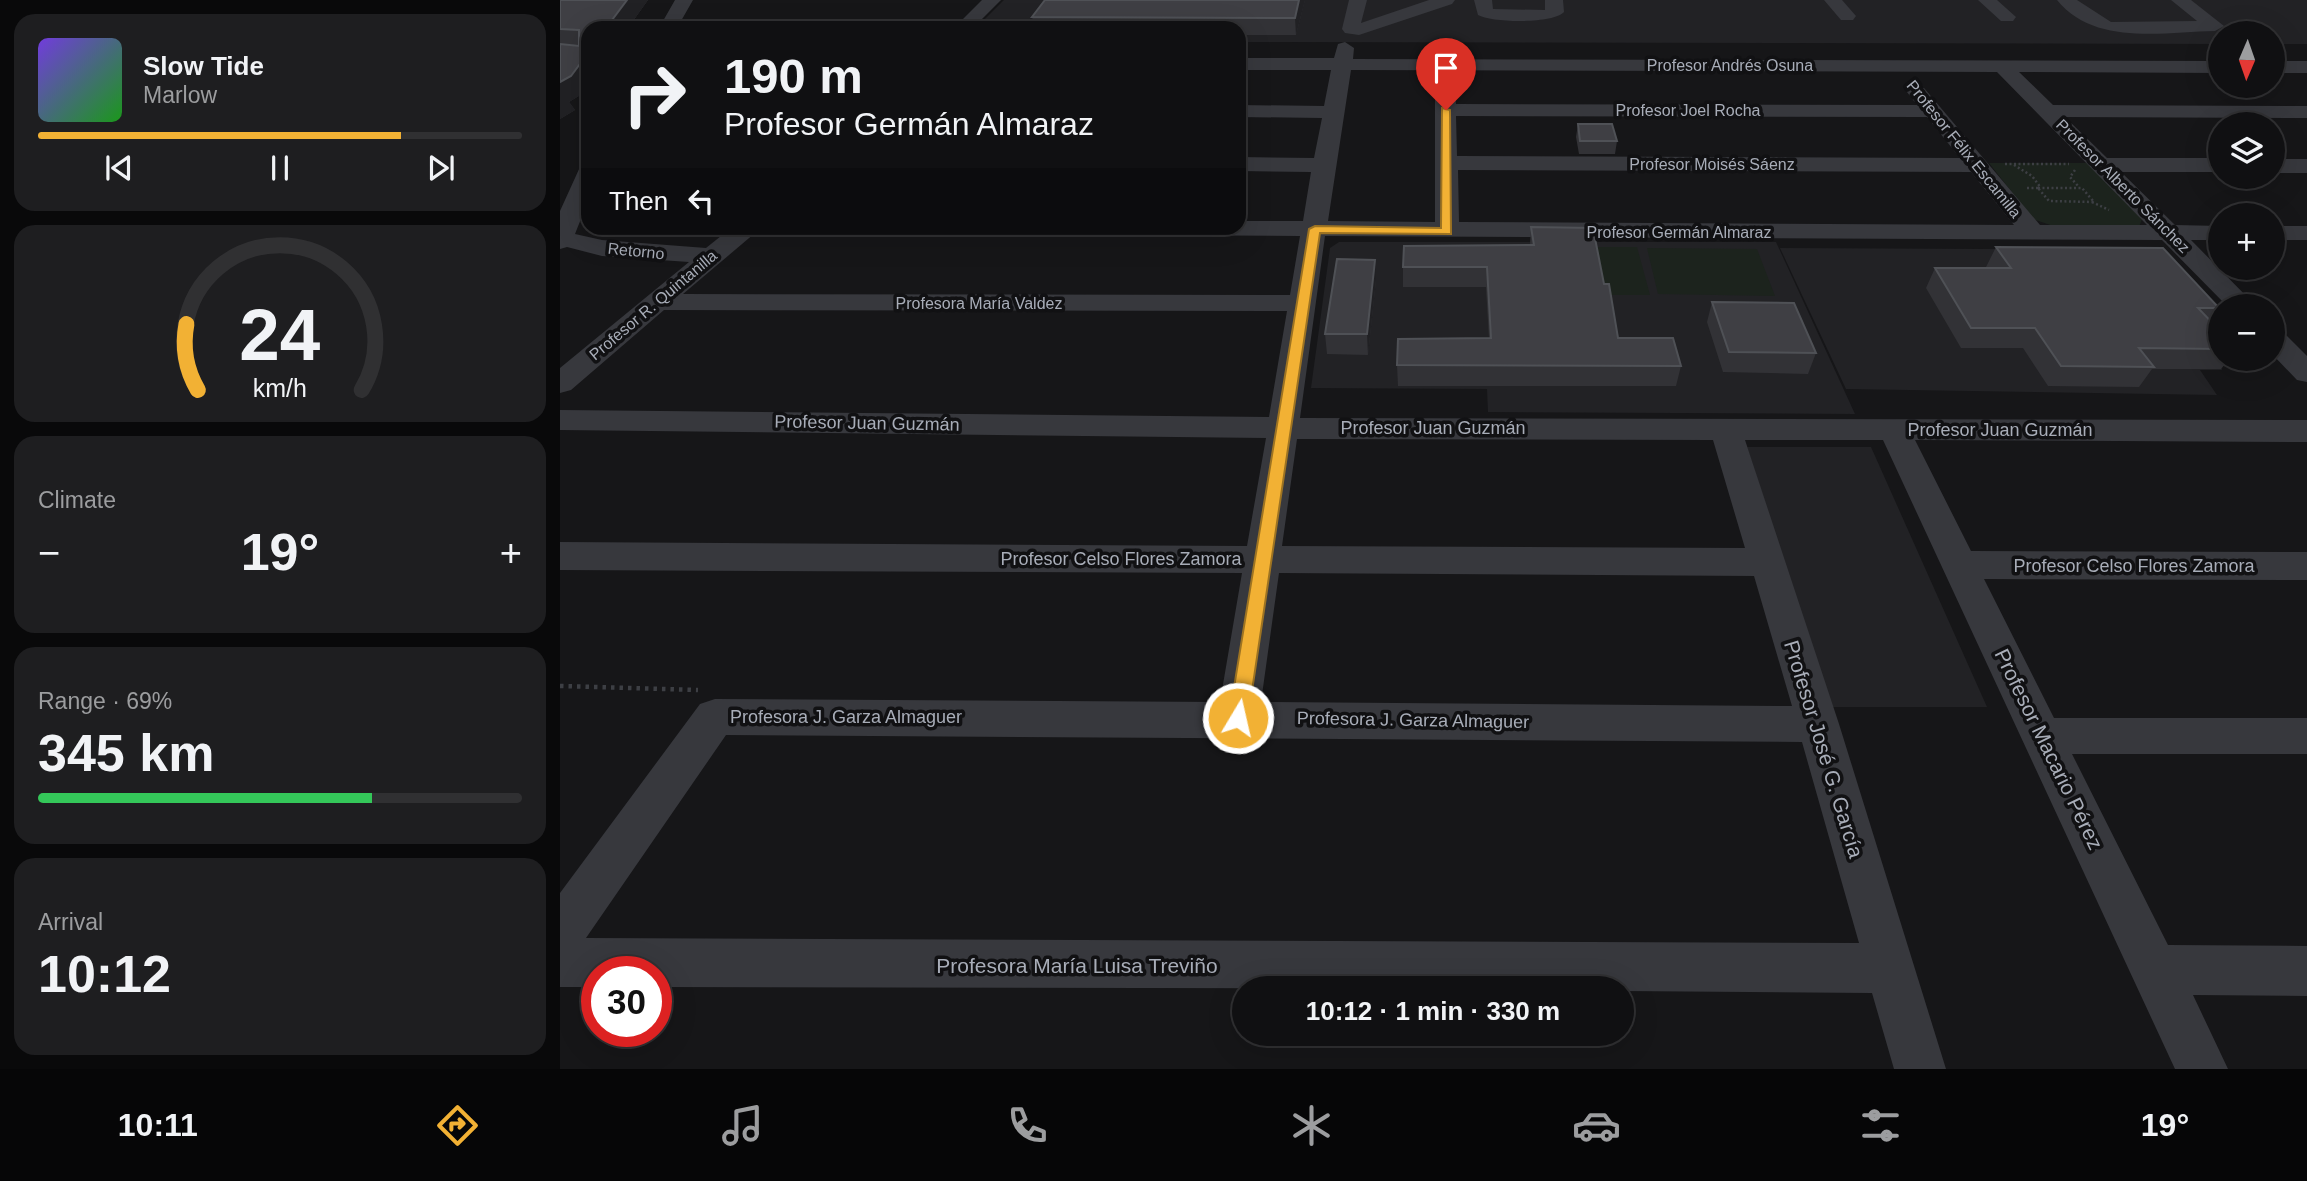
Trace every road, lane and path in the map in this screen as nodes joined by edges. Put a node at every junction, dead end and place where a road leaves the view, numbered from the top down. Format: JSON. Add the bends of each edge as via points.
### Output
{"nodes":[{"id":1,"x":684,"y":0,"type":"edge"},
{"id":2,"x":992,"y":0,"type":"edge"},
{"id":3,"x":1357,"y":0,"type":"edge"},
{"id":4,"x":1446,"y":0,"type":"edge"},
{"id":5,"x":1483,"y":0,"type":"edge"},
{"id":6,"x":1553,"y":0,"type":"edge"},
{"id":7,"x":1833,"y":0,"type":"edge"},
{"id":8,"x":1987,"y":0,"type":"edge"},
{"id":9,"x":2066,"y":0,"type":"edge"},
{"id":10,"x":2180,"y":0,"type":"edge"},
{"id":11,"x":2124,"y":6,"type":"dead end"},
{"id":12,"x":1847,"y":16,"type":"dead end"},
{"id":13,"x":2201,"y":16,"type":"junction"},
{"id":14,"x":2007,"y":17,"type":"dead end"},
{"id":15,"x":672,"y":21,"type":"edge"},
{"id":16,"x":970,"y":21,"type":"edge"},
{"id":17,"x":1344,"y":56,"type":"junction"},
{"id":18,"x":1246,"y":63,"type":"edge"},
{"id":19,"x":1445,"y":65,"type":"junction"},
{"id":20,"x":1896,"y":66,"type":"junction"},
{"id":21,"x":2003,"y":66,"type":"junction"},
{"id":22,"x":2208,"y":67,"type":"edge"},
{"id":23,"x":2286,"y":67,"type":"edge"},
{"id":24,"x":2307,"y":67,"type":"edge"},
{"id":25,"x":1446,"y":110,"type":"junction"},
{"id":26,"x":1246,"y":111,"type":"edge"},
{"id":27,"x":1931,"y":111,"type":"junction"},
{"id":28,"x":2046,"y":111,"type":"junction"},
{"id":29,"x":1333,"y":112,"type":"junction"},
{"id":30,"x":2307,"y":112,"type":"edge"},
{"id":31,"x":1447,"y":163,"type":"junction"},
{"id":32,"x":1246,"y":164,"type":"edge"},
{"id":33,"x":2003,"y":164,"type":"dead end"},
{"id":34,"x":2013,"y":164,"type":"junction"},
{"id":35,"x":1324,"y":165,"type":"junction"},
{"id":36,"x":1976,"y":165,"type":"junction"},
{"id":37,"x":2101,"y":165,"type":"junction"},
{"id":38,"x":2208,"y":166,"type":"edge"},
{"id":39,"x":2285,"y":166,"type":"edge"},
{"id":40,"x":2307,"y":166,"type":"edge"},
{"id":41,"x":577,"y":178,"type":"edge"},
{"id":42,"x":2041,"y":188,"type":"junction"},
{"id":43,"x":2080,"y":188,"type":"junction"},
{"id":44,"x":1246,"y":229,"type":"edge"},
{"id":45,"x":1315,"y":229,"type":"junction"},
{"id":46,"x":1447,"y":231,"type":"junction"},
{"id":47,"x":2033,"y":232,"type":"junction"},
{"id":48,"x":2171,"y":233,"type":"junction"},
{"id":49,"x":2208,"y":233,"type":"edge"},
{"id":50,"x":2285,"y":233,"type":"edge"},
{"id":51,"x":2307,"y":233,"type":"edge"},
{"id":52,"x":737,"y":235,"type":"edge"},
{"id":53,"x":561,"y":239,"type":"edge"},
{"id":54,"x":711,"y":256,"type":"junction"},
{"id":55,"x":2230,"y":294,"type":"edge"},
{"id":56,"x":656,"y":302,"type":"junction"},
{"id":57,"x":1303,"y":303,"type":"junction"},
{"id":58,"x":2285,"y":331,"type":"edge"},
{"id":59,"x":2307,"y":331,"type":"edge"},
{"id":60,"x":2285,"y":350,"type":"edge"},
{"id":61,"x":2307,"y":373,"type":"edge"},
{"id":62,"x":560,"y":383,"type":"edge"},
{"id":63,"x":560,"y":420,"type":"edge"},
{"id":64,"x":1283,"y":428,"type":"junction"},
{"id":65,"x":1726,"y":429,"type":"junction"},
{"id":66,"x":1894,"y":430,"type":"junction"},
{"id":67,"x":2307,"y":431,"type":"edge"},
{"id":68,"x":560,"y":556,"type":"edge"},
{"id":69,"x":1262,"y":560,"type":"junction"},
{"id":70,"x":1766,"y":562,"type":"junction"},
{"id":71,"x":1961,"y":565,"type":"junction"},
{"id":72,"x":2307,"y":566,"type":"edge"},
{"id":73,"x":560,"y":686,"type":"edge"},
{"id":74,"x":715,"y":717,"type":"junction"},
{"id":75,"x":1238,"y":718,"type":"junction"},
{"id":76,"x":1818,"y":724,"type":"junction"},
{"id":77,"x":2042,"y":736,"type":"junction"},
{"id":78,"x":2307,"y":736,"type":"edge"},
{"id":79,"x":560,"y":933,"type":"edge"},
{"id":80,"x":560,"y":962,"type":"edge"},
{"id":81,"x":1889,"y":968,"type":"junction"},
{"id":82,"x":2155,"y":970,"type":"junction"},
{"id":83,"x":2307,"y":971,"type":"edge"},
{"id":84,"x":1920,"y":1069,"type":"edge"},
{"id":85,"x":2202,"y":1069,"type":"edge"}],
"edges":[{"from":1,"to":15,"type":"street"},
{"from":2,"to":16,"type":"street"},
{"from":3,"to":4,"type":"street","via":[[1351,29],[1364,30]]},
{"from":5,"to":6,"type":"street","via":[[1489,14],[1543,15],[1555,12]]},
{"from":7,"to":12,"type":"street"},
{"from":8,"to":14,"type":"street"},
{"from":9,"to":13,"type":"street","via":[[2111,27],[2215,26]]},
{"from":10,"to":13,"type":"street"},
{"from":11,"to":13,"type":"street","via":[[2140,15]]},
{"from":17,"to":18,"type":"street","name":"Profesor Andrés Osuna"},
{"from":17,"to":19,"type":"street","name":"Profesor Andrés Osuna"},
{"from":17,"to":29,"type":"street"},
{"from":19,"to":20,"type":"street","name":"Profesor Andrés Osuna"},
{"from":19,"to":25,"type":"street"},
{"from":20,"to":21,"type":"street","name":"Profesor Andrés Osuna"},
{"from":20,"to":27,"type":"street","name":"Profesor Félix Escamilla"},
{"from":21,"to":22,"type":"street","name":"Profesor Andrés Osuna"},
{"from":21,"to":28,"type":"street","name":"Profesor Alberto Sánchez"},
{"from":23,"to":24,"type":"street"},
{"from":25,"to":27,"type":"street","name":"Profesor Joel Rocha"},
{"from":25,"to":31,"type":"street"},
{"from":26,"to":29,"type":"street"},
{"from":27,"to":36,"type":"street","name":"Profesor Félix Escamilla"},
{"from":28,"to":30,"type":"street"},
{"from":28,"to":37,"type":"street","name":"Profesor Alberto Sánchez"},
{"from":29,"to":35,"type":"street"},
{"from":31,"to":36,"type":"street","name":"Profesor Moisés Sáenz"},
{"from":31,"to":46,"type":"street"},
{"from":32,"to":35,"type":"street"},
{"from":33,"to":34,"type":"path"},
{"from":34,"to":42,"type":"path"},
{"from":34,"to":43,"type":"path","via":[[2080,164],[2070,177]]},
{"from":35,"to":45,"type":"street"},
{"from":36,"to":47,"type":"street","name":"Profesor Félix Escamilla"},
{"from":37,"to":38,"type":"street"},
{"from":37,"to":48,"type":"street","name":"Profesor Alberto Sánchez"},
{"from":39,"to":40,"type":"street"},
{"from":41,"to":53,"type":"street"},
{"from":42,"to":43,"type":"path"},
{"from":42,"to":43,"type":"path","via":[[2049,201],[2094,202]]},
{"from":44,"to":45,"type":"street","name":"Profesor Germán Almaraz"},
{"from":45,"to":46,"type":"street","name":"Profesor Germán Almaraz"},
{"from":45,"to":57,"type":"street"},
{"from":46,"to":47,"type":"street","name":"Profesor Germán Almaraz"},
{"from":47,"to":48,"type":"street","name":"Profesor Germán Almaraz"},
{"from":48,"to":49,"type":"street","name":"Profesor Germán Almaraz"},
{"from":48,"to":55,"type":"street","name":"Profesor Alberto Sánchez"},
{"from":50,"to":51,"type":"street"},
{"from":52,"to":54,"type":"street","name":"Profesor R. Quintanilla"},
{"from":53,"to":54,"type":"street","name":"Retorno","via":[[603,248]]},
{"from":54,"to":56,"type":"street","name":"Profesor R. Quintanilla"},
{"from":56,"to":57,"type":"street","name":"Profesora María Valdez"},
{"from":56,"to":62,"type":"street","name":"Profesor R. Quintanilla"},
{"from":57,"to":64,"type":"street"},
{"from":58,"to":59,"type":"street"},
{"from":60,"to":61,"type":"street"},
{"from":63,"to":64,"type":"street","name":"Profesor Juan Guzmán"},
{"from":64,"to":65,"type":"street","name":"Profesor Juan Guzmán"},
{"from":64,"to":69,"type":"street"},
{"from":65,"to":66,"type":"street","name":"Profesor Juan Guzmán"},
{"from":65,"to":70,"type":"street","name":"Profesor José G. García"},
{"from":66,"to":67,"type":"street","name":"Profesor Juan Guzmán"},
{"from":66,"to":71,"type":"street","name":"Profesor Macario Pérez"},
{"from":68,"to":69,"type":"street","name":"Profesor Celso Flores Zamora"},
{"from":69,"to":70,"type":"street","name":"Profesor Celso Flores Zamora"},
{"from":69,"to":75,"type":"street"},
{"from":70,"to":76,"type":"street","name":"Profesor José G. García"},
{"from":71,"to":72,"type":"street","name":"Profesor Celso Flores Zamora"},
{"from":71,"to":77,"type":"street","name":"Profesor Macario Pérez"},
{"from":73,"to":74,"type":"path","via":[[722,691]]},
{"from":74,"to":75,"type":"street","name":"Profesora J. Garza Almaguer"},
{"from":74,"to":79,"type":"street"},
{"from":75,"to":76,"type":"street","name":"Profesora J. Garza Almaguer"},
{"from":76,"to":81,"type":"street","name":"Profesor José G. García"},
{"from":77,"to":78,"type":"street"},
{"from":77,"to":82,"type":"street","name":"Profesor Macario Pérez"},
{"from":80,"to":81,"type":"street","name":"Profesora María Luisa Treviño"},
{"from":81,"to":84,"type":"street","name":"Profesor José G. García"},
{"from":82,"to":83,"type":"street"},
{"from":82,"to":85,"type":"street","name":"Profesor Macario Pérez"}]}
